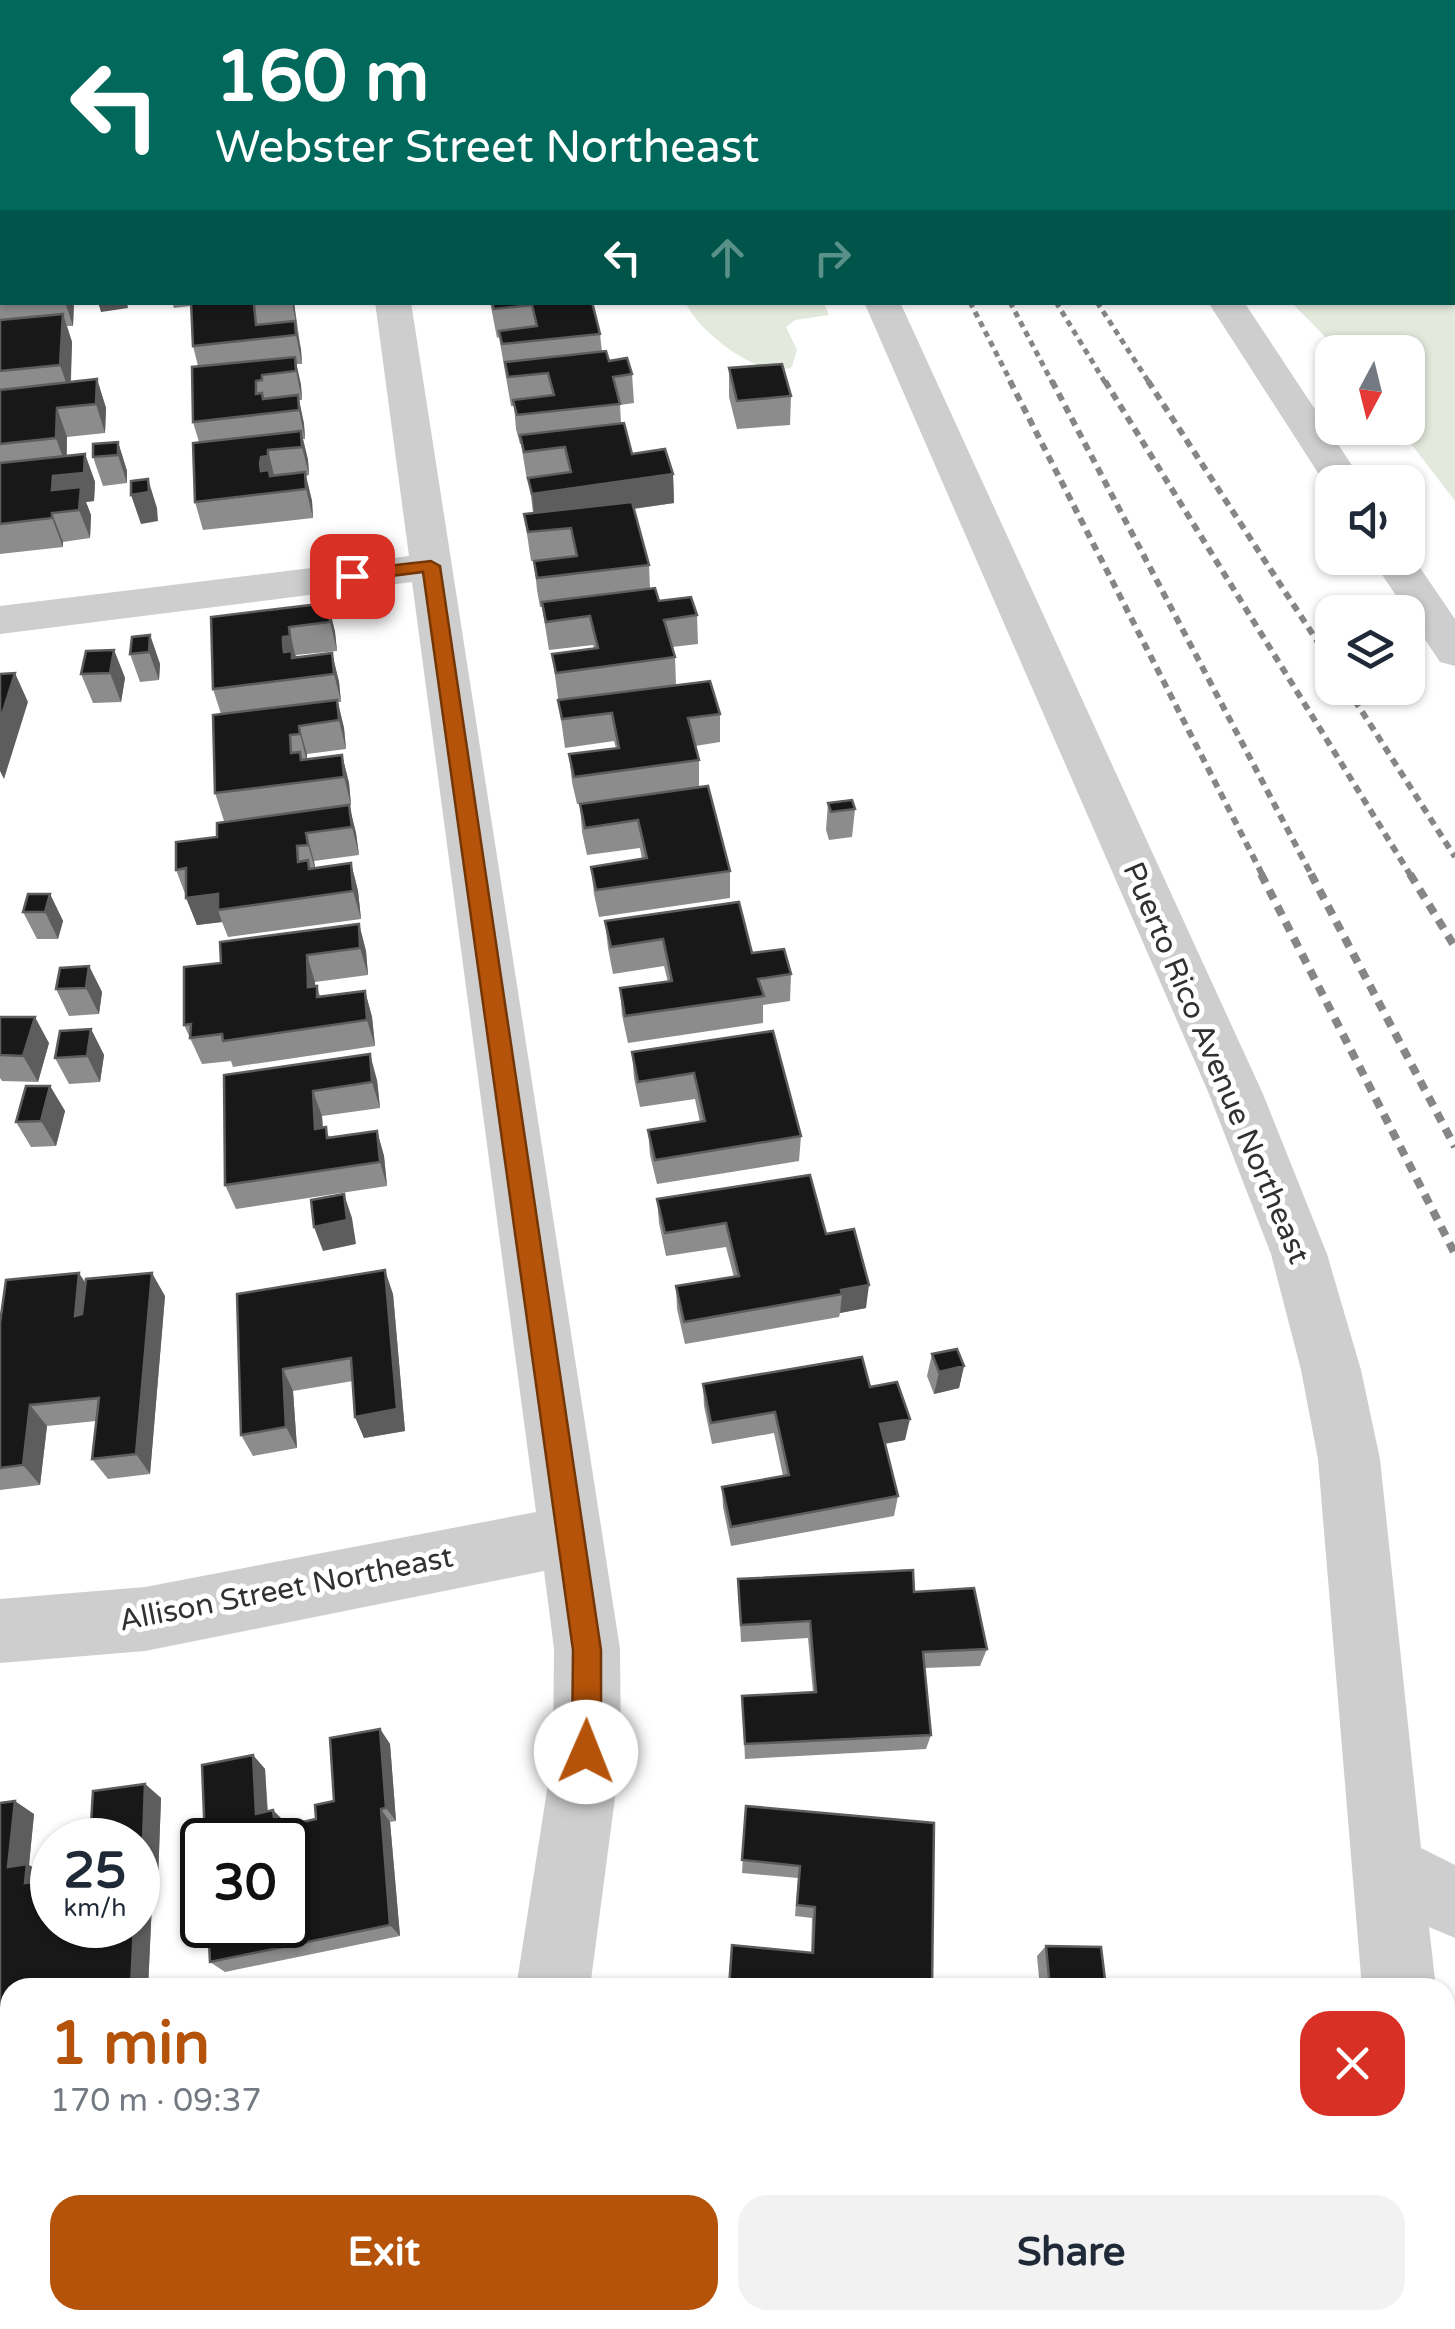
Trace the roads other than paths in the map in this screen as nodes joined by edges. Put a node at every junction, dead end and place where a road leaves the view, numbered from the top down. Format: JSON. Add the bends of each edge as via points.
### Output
{"nodes":[{"id":1,"x":393,"y":305,"type":"edge"},
{"id":2,"x":883,"y":305,"type":"edge"},
{"id":3,"x":1228,"y":305,"type":"edge"},
{"id":4,"x":1333,"y":465,"type":"edge"},
{"id":5,"x":431,"y":566,"type":"junction"},
{"id":6,"x":1404,"y":575,"type":"edge"},
{"id":7,"x":0,"y":620,"type":"edge"},
{"id":8,"x":1454,"y":649,"type":"edge"},
{"id":9,"x":571,"y":1535,"type":"junction"},
{"id":10,"x":0,"y":1632,"type":"edge"},
{"id":11,"x":1387,"y":1869,"type":"junction"},
{"id":12,"x":1455,"y":1902,"type":"edge"},
{"id":13,"x":553,"y":1978,"type":"edge"},
{"id":14,"x":1399,"y":1978,"type":"edge"}],
"edges":[{"from":1,"to":5,"type":"street"},
{"from":2,"to":11,"type":"street","name":"Puerto Rico Avenue Northeast","via":[[1236,1094],[1299,1254],[1349,1459]]},
{"from":3,"to":4,"type":"street"},
{"from":5,"to":7,"type":"street"},
{"from":5,"to":9,"type":"street"},
{"from":6,"to":8,"type":"street"},
{"from":9,"to":10,"type":"street","name":"Allison Street Northeast","via":[[145,1619]]},
{"from":9,"to":13,"type":"street","via":[[587,1650],[586,1752]]},
{"from":11,"to":12,"type":"street"},
{"from":11,"to":14,"type":"street","name":"Puerto Rico Avenue Northeast"}]}
